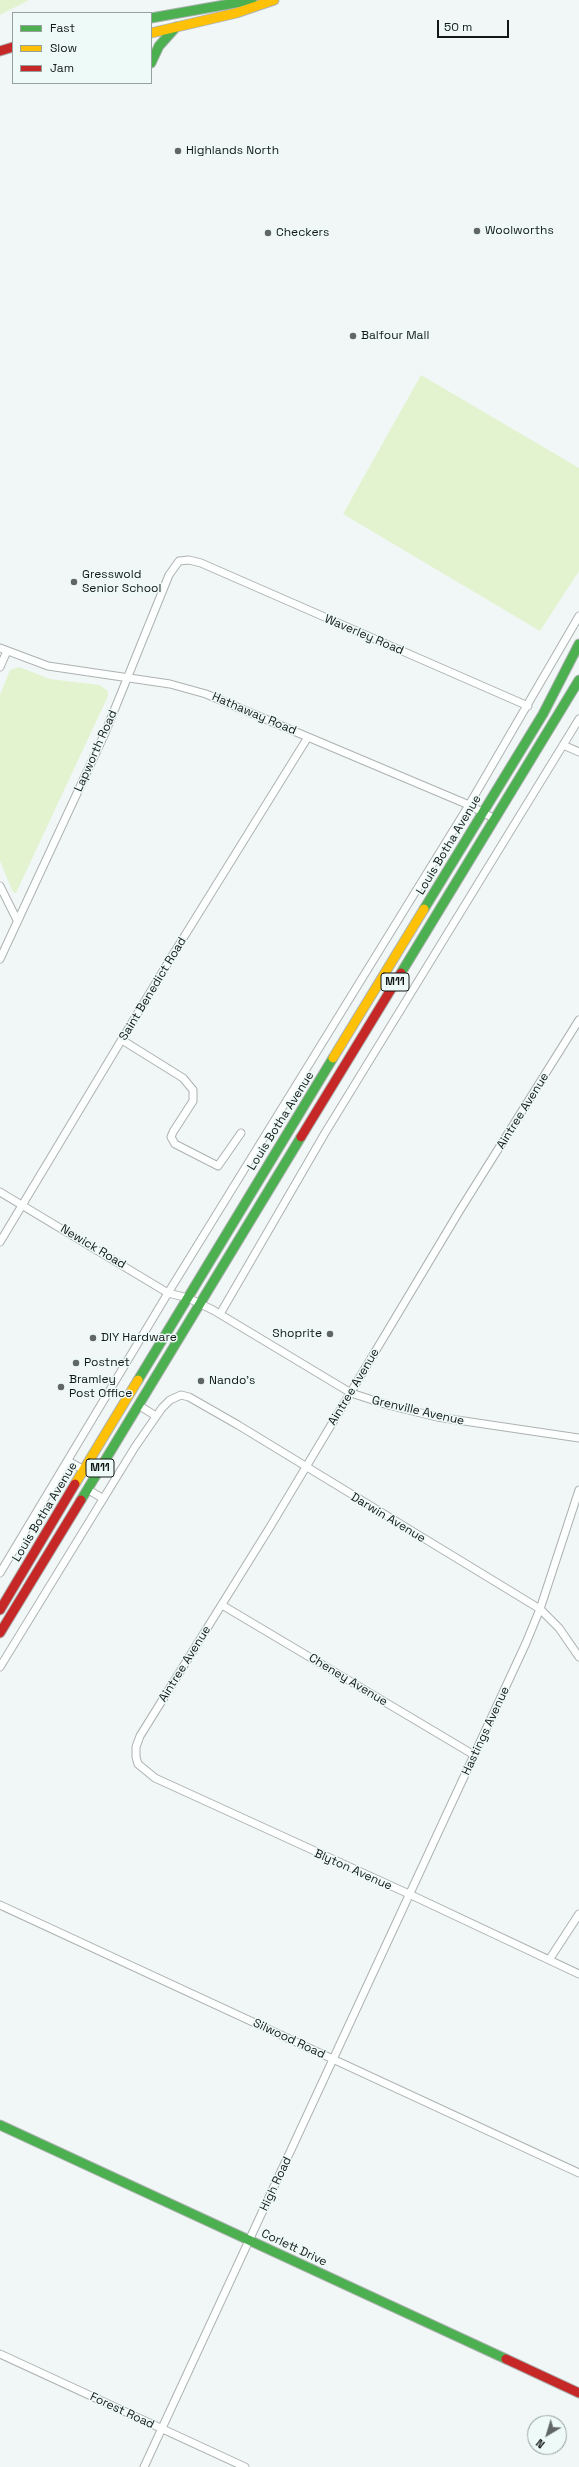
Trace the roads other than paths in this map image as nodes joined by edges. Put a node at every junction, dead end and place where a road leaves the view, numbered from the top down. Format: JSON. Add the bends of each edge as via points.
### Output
{"nodes":[{"id":1,"x":252,"y":0,"type":"edge"},
{"id":2,"x":274,"y":0,"type":"edge"},
{"id":3,"x":152,"y":18,"type":"edge"},
{"id":4,"x":176,"y":27,"type":"junction"},
{"id":5,"x":152,"y":33,"type":"edge"},
{"id":6,"x":12,"y":49,"type":"edge"},
{"id":7,"x":0,"y":52,"type":"edge"},
{"id":8,"x":152,"y":60,"type":"edge"},
{"id":9,"x":201,"y":563,"type":"joint"},
{"id":10,"x":579,"y":616,"type":"edge"},
{"id":11,"x":579,"y":644,"type":"edge"},
{"id":12,"x":0,"y":648,"type":"edge"},
{"id":13,"x":7,"y":651,"type":"junction"},
{"id":14,"x":0,"y":667,"type":"edge"},
{"id":15,"x":128,"y":677,"type":"junction"},
{"id":16,"x":579,"y":680,"type":"edge"},
{"id":17,"x":528,"y":706,"type":"junction"},
{"id":18,"x":579,"y":719,"type":"edge"},
{"id":19,"x":308,"y":737,"type":"junction"},
{"id":20,"x":563,"y":745,"type":"junction"},
{"id":21,"x":579,"y":752,"type":"edge"},
{"id":22,"x":469,"y":805,"type":"junction"},
{"id":23,"x":483,"y":812,"type":"junction"},
{"id":24,"x":495,"y":819,"type":"junction"},
{"id":25,"x":0,"y":886,"type":"edge"},
{"id":26,"x":17,"y":920,"type":"junction"},
{"id":27,"x":0,"y":959,"type":"edge"},
{"id":28,"x":579,"y":1020,"type":"edge"},
{"id":29,"x":122,"y":1040,"type":"junction"},
{"id":30,"x":241,"y":1133,"type":"dead end"},
{"id":31,"x":0,"y":1192,"type":"edge"},
{"id":32,"x":22,"y":1205,"type":"junction"},
{"id":33,"x":0,"y":1242,"type":"edge"},
{"id":34,"x":168,"y":1293,"type":"junction"},
{"id":35,"x":188,"y":1298,"type":"junction"},
{"id":36,"x":201,"y":1304,"type":"junction"},
{"id":37,"x":220,"y":1314,"type":"junction"},
{"id":38,"x":351,"y":1393,"type":"junction"},
{"id":39,"x":138,"y":1405,"type":"junction"},
{"id":40,"x":156,"y":1416,"type":"junction"},
{"id":41,"x":579,"y":1438,"type":"edge"},
{"id":42,"x":68,"y":1461,"type":"junction"},
{"id":43,"x":304,"y":1468,"type":"junction"},
{"id":44,"x":84,"y":1470,"type":"junction"},
{"id":45,"x":87,"y":1489,"type":"junction"},
{"id":46,"x":579,"y":1490,"type":"edge"},
{"id":47,"x":102,"y":1498,"type":"junction"},
{"id":48,"x":0,"y":1573,"type":"edge"},
{"id":49,"x":222,"y":1605,"type":"junction"},
{"id":50,"x":540,"y":1609,"type":"junction"},
{"id":51,"x":0,"y":1610,"type":"edge"},
{"id":52,"x":0,"y":1633,"type":"edge"},
{"id":53,"x":579,"y":1657,"type":"edge"},
{"id":54,"x":0,"y":1667,"type":"edge"},
{"id":55,"x":474,"y":1755,"type":"junction"},
{"id":56,"x":136,"y":1757,"type":"joint"},
{"id":57,"x":410,"y":1894,"type":"junction"},
{"id":58,"x":0,"y":1905,"type":"edge"},
{"id":59,"x":579,"y":1914,"type":"edge"},
{"id":60,"x":549,"y":1960,"type":"junction"},
{"id":61,"x":377,"y":1965,"type":"joint"},
{"id":62,"x":579,"y":1974,"type":"edge"},
{"id":63,"x":333,"y":2059,"type":"junction"},
{"id":64,"x":0,"y":2125,"type":"edge"},
{"id":65,"x":579,"y":2173,"type":"edge"},
{"id":66,"x":250,"y":2241,"type":"junction"},
{"id":67,"x":0,"y":2354,"type":"edge"},
{"id":68,"x":579,"y":2393,"type":"edge"},
{"id":69,"x":161,"y":2429,"type":"junction"},
{"id":70,"x":144,"y":2467,"type":"edge"},
{"id":71,"x":245,"y":2467,"type":"edge"}],
"edges":[{"from":1,"to":3,"type":"main road"},
{"from":2,"to":4,"type":"main road","via":[[236,13]]},
{"from":4,"to":5,"type":"main road"},
{"from":4,"to":8,"type":"main road","via":[[159,46]]},
{"from":6,"to":7,"type":"main road"},
{"from":9,"to":15,"type":"street","name":"Lapworth Road","via":[[184,560],[172,569]]},
{"from":9,"to":17,"type":"street","name":"Waverley Road"},
{"from":10,"to":17,"type":"street","name":"Louis Botha Avenue"},
{"from":11,"to":23,"type":"main road","name":"Louis Botha Avenue","number":"M11","via":[[543,714]]},
{"from":12,"to":13,"type":"street","name":"Hathaway Road"},
{"from":13,"to":14,"type":"street"},
{"from":13,"to":15,"type":"street","name":"Hathaway Road","via":[[52,667]]},
{"from":15,"to":19,"type":"street","name":"Hathaway Road","via":[[188,688],[246,709]]},
{"from":15,"to":26,"type":"street","name":"Lapworth Road","via":[[102,740]]},
{"from":16,"to":24,"type":"main road","name":"Louis Botha Avenue","number":"M11"},
{"from":17,"to":22,"type":"street","name":"Louis Botha Avenue"},
{"from":18,"to":20,"type":"street"},
{"from":19,"to":22,"type":"street","name":"Hathaway Road"},
{"from":19,"to":29,"type":"street","name":"Saint Benedict Road"},
{"from":20,"to":21,"type":"street"},
{"from":20,"to":37,"type":"street","via":[[325,1134]]},
{"from":22,"to":23,"type":"street","name":"Hathaway Road"},
{"from":22,"to":34,"type":"street","name":"Louis Botha Avenue"},
{"from":23,"to":24,"type":"street","name":"Hathaway Road"},
{"from":23,"to":35,"type":"main road","name":"Louis Botha Avenue","number":"M11"},
{"from":24,"to":36,"type":"main road","name":"Louis Botha Avenue","number":"M11"},
{"from":25,"to":26,"type":"street"},
{"from":26,"to":27,"type":"street","name":"Lapworth Road"},
{"from":28,"to":38,"type":"street","name":"Aintree Avenue","via":[[460,1210]]},
{"from":29,"to":30,"type":"street","via":[[183,1078],[193,1090],[193,1101],[173,1132],[172,1141],[175,1144],[218,1166]]},
{"from":29,"to":32,"type":"street","name":"Saint Benedict Road"},
{"from":31,"to":32,"type":"street","name":"Newick Road"},
{"from":32,"to":33,"type":"street","name":"Saint Benedict Road"},
{"from":32,"to":34,"type":"street","name":"Newick Road"},
{"from":34,"to":35,"type":"street","name":"Newick Road"},
{"from":34,"to":42,"type":"street","name":"Louis Botha Avenue"},
{"from":35,"to":36,"type":"street","name":"Grenville Avenue"},
{"from":35,"to":44,"type":"main road","name":"Louis Botha Avenue","number":"M11"},
{"from":36,"to":37,"type":"street","name":"Grenville Avenue"},
{"from":36,"to":39,"type":"main road","name":"Louis Botha Avenue","number":"M11"},
{"from":37,"to":38,"type":"street","name":"Grenville Avenue"},
{"from":38,"to":41,"type":"street","name":"Grenville Avenue","via":[[437,1417]]},
{"from":38,"to":43,"type":"street","name":"Aintree Avenue"},
{"from":39,"to":40,"type":"street"},
{"from":39,"to":45,"type":"main road","name":"Louis Botha Avenue","number":"M11"},
{"from":40,"to":43,"type":"street","name":"Darwin Avenue","via":[[175,1396],[184,1396],[238,1425]]},
{"from":40,"to":47,"type":"street"},
{"from":42,"to":44,"type":"street"},
{"from":42,"to":48,"type":"street","name":"Louis Botha Avenue"},
{"from":43,"to":49,"type":"street","name":"Aintree Avenue"},
{"from":43,"to":50,"type":"street","name":"Darwin Avenue"},
{"from":44,"to":51,"type":"main road","name":"Louis Botha Avenue","number":"M11"},
{"from":45,"to":47,"type":"street"},
{"from":45,"to":52,"type":"main road","name":"Louis Botha Avenue","number":"M11"},
{"from":46,"to":50,"type":"street","name":"Hastings Avenue"},
{"from":47,"to":54,"type":"street"},
{"from":49,"to":55,"type":"street","name":"Cheney Avenue"},
{"from":49,"to":56,"type":"street","name":"Aintree Avenue","via":[[140,1736],[136,1746]]},
{"from":50,"to":53,"type":"street","name":"Darwin Avenue","via":[[559,1628]]},
{"from":50,"to":55,"type":"street","name":"Hastings Avenue"},
{"from":55,"to":57,"type":"street","name":"Hastings Avenue"},
{"from":56,"to":57,"type":"street","name":"Blyton Avenue","via":[[138,1764],[154,1778]]},
{"from":57,"to":60,"type":"street","name":"Blyton Avenue"},
{"from":57,"to":61,"type":"street","name":"Hastings Avenue"},
{"from":58,"to":63,"type":"street","name":"Silwood Road"},
{"from":59,"to":60,"type":"street"},
{"from":60,"to":62,"type":"street","name":"Blyton Avenue"},
{"from":61,"to":63,"type":"street","name":"High Road"},
{"from":63,"to":65,"type":"street","name":"Silwood Road"},
{"from":63,"to":66,"type":"street","name":"High Road"},
{"from":64,"to":66,"type":"main road","name":"Corlett Drive"},
{"from":66,"to":68,"type":"main road","name":"Corlett Drive"},
{"from":66,"to":69,"type":"street","name":"High Road"},
{"from":67,"to":69,"type":"street","name":"Forest Road"},
{"from":69,"to":70,"type":"street","name":"High Road"},
{"from":69,"to":71,"type":"street","name":"Forest Road"}]}
